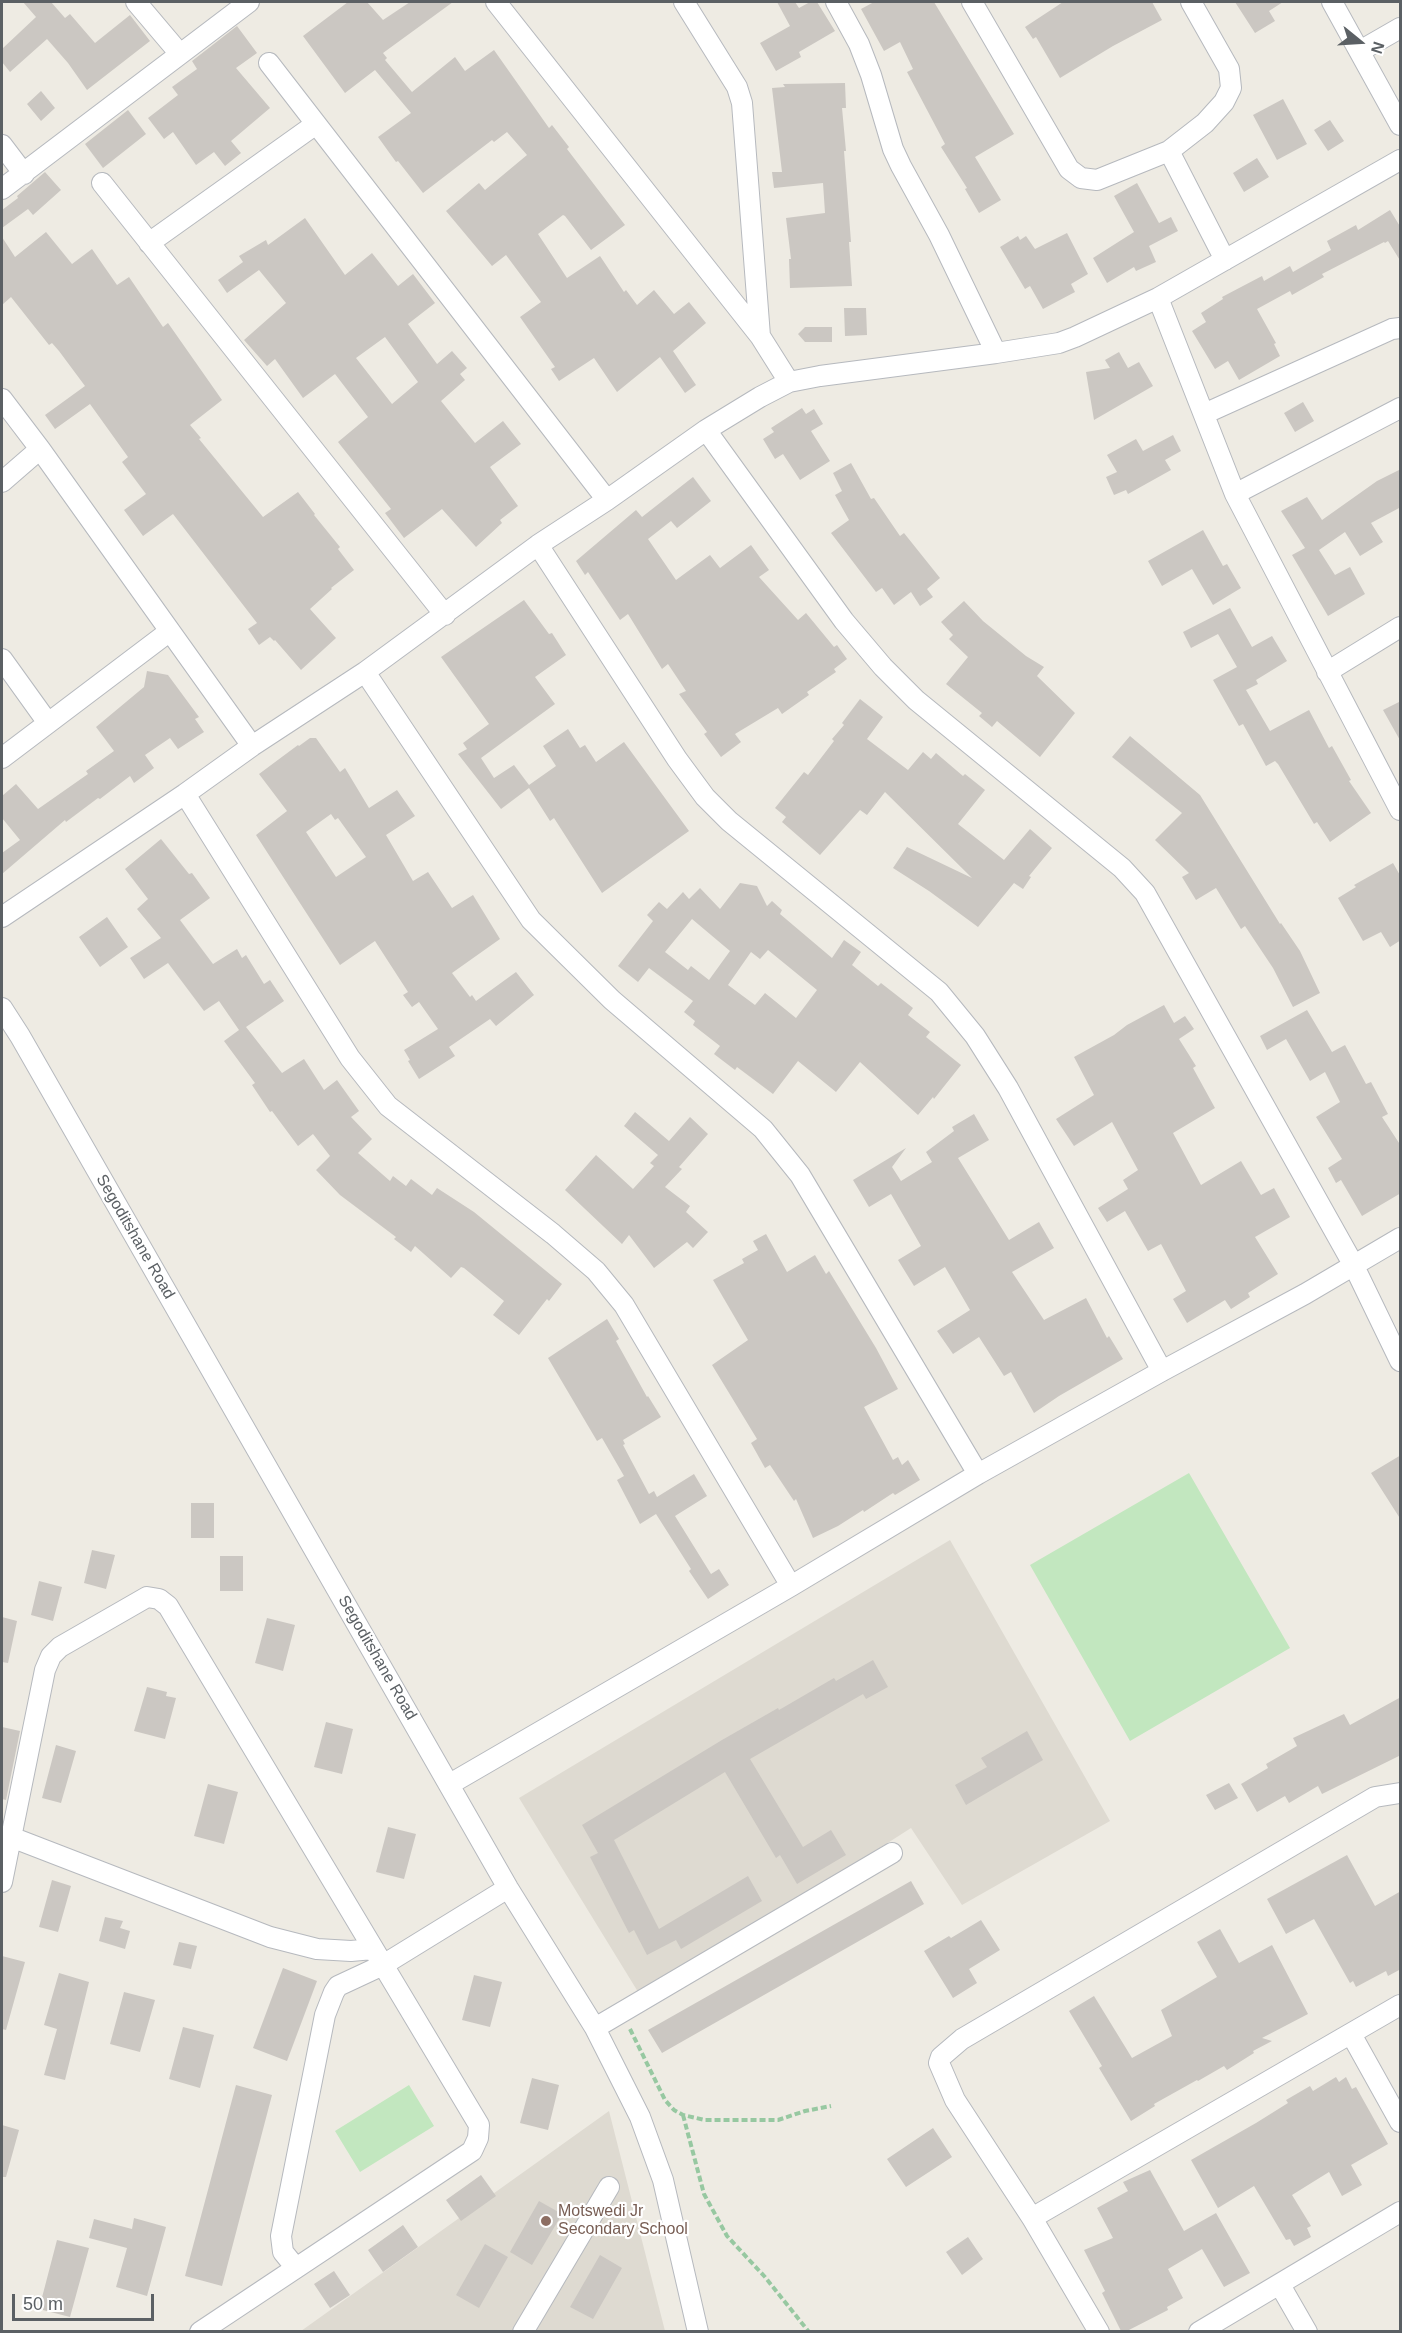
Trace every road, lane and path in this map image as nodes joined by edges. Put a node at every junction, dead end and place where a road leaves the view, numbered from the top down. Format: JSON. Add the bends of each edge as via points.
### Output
{"nodes":[{"id":1,"x":136,"y":2,"type":"edge"},
{"id":2,"x":249,"y":2,"type":"edge"},
{"id":3,"x":496,"y":2,"type":"edge"},
{"id":4,"x":684,"y":2,"type":"edge"},
{"id":5,"x":837,"y":2,"type":"edge"},
{"id":6,"x":972,"y":2,"type":"edge"},
{"id":7,"x":1191,"y":2,"type":"edge"},
{"id":8,"x":1332,"y":2,"type":"edge"},
{"id":9,"x":1401,"y":28,"type":"edge"},
{"id":10,"x":1359,"y":51,"type":"junction"},
{"id":11,"x":180,"y":54,"type":"junction"},
{"id":12,"x":269,"y":63,"type":"dead end"},
{"id":13,"x":316,"y":124,"type":"junction"},
{"id":14,"x":1401,"y":124,"type":"edge"},
{"id":15,"x":2,"y":145,"type":"edge"},
{"id":16,"x":1169,"y":151,"type":"junction"},
{"id":17,"x":1401,"y":160,"type":"edge"},
{"id":18,"x":24,"y":174,"type":"junction"},
{"id":19,"x":102,"y":183,"type":"dead end"},
{"id":20,"x":2,"y":189,"type":"edge"},
{"id":21,"x":149,"y":243,"type":"junction"},
{"id":22,"x":1226,"y":261,"type":"junction"},
{"id":23,"x":1158,"y":298,"type":"junction"},
{"id":24,"x":1401,"y":328,"type":"edge"},
{"id":25,"x":760,"y":336,"type":"junction"},
{"id":26,"x":996,"y":353,"type":"junction"},
{"id":27,"x":789,"y":382,"type":"junction"},
{"id":28,"x":2,"y":399,"type":"edge"},
{"id":29,"x":1401,"y":408,"type":"edge"},
{"id":30,"x":1204,"y":414,"type":"junction"},
{"id":31,"x":706,"y":430,"type":"junction"},
{"id":32,"x":40,"y":449,"type":"junction"},
{"id":33,"x":2,"y":482,"type":"edge"},
{"id":34,"x":1235,"y":494,"type":"junction"},
{"id":35,"x":607,"y":500,"type":"junction"},
{"id":36,"x":538,"y":545,"type":"junction"},
{"id":37,"x":445,"y":615,"type":"junction"},
{"id":38,"x":1401,"y":627,"type":"edge"},
{"id":39,"x":170,"y":631,"type":"junction"},
{"id":40,"x":2,"y":659,"type":"edge"},
{"id":41,"x":365,"y":672,"type":"junction"},
{"id":42,"x":1327,"y":672,"type":"junction"},
{"id":43,"x":48,"y":723,"type":"junction"},
{"id":44,"x":252,"y":746,"type":"junction"},
{"id":45,"x":2,"y":758,"type":"edge"},
{"id":46,"x":185,"y":794,"type":"junction"},
{"id":47,"x":1401,"y":810,"type":"edge"},
{"id":48,"x":2,"y":916,"type":"edge"},
{"id":49,"x":2,"y":1008,"type":"edge"},
{"id":50,"x":1401,"y":1238,"type":"edge"},
{"id":51,"x":1353,"y":1264,"type":"junction"},
{"id":52,"x":1401,"y":1362,"type":"edge"},
{"id":53,"x":1162,"y":1371,"type":"junction"},
{"id":54,"x":978,"y":1474,"type":"junction"},
{"id":55,"x":791,"y":1586,"type":"junction"},
{"id":56,"x":450,"y":1784,"type":"junction"},
{"id":57,"x":1401,"y":1793,"type":"edge"},
{"id":58,"x":11,"y":1837,"type":"junction"},
{"id":59,"x":892,"y":1853,"type":"dead end"},
{"id":60,"x":2,"y":1882,"type":"edge"},
{"id":61,"x":508,"y":1888,"type":"junction"},
{"id":62,"x":378,"y":1957,"type":"junction"},
{"id":63,"x":1401,"y":2005,"type":"edge"},
{"id":64,"x":621,"y":2012,"type":"junction"},
{"id":65,"x":595,"y":2028,"type":"junction"},
{"id":66,"x":1351,"y":2034,"type":"junction"},
{"id":67,"x":831,"y":2106,"type":"dead end"},
{"id":68,"x":683,"y":2115,"type":"junction"},
{"id":69,"x":1401,"y":2122,"type":"edge"},
{"id":70,"x":609,"y":2187,"type":"dead end"},
{"id":71,"x":1401,"y":2212,"type":"edge"},
{"id":72,"x":1032,"y":2218,"type":"junction"},
{"id":73,"x":296,"y":2268,"type":"junction"},
{"id":74,"x":1280,"y":2285,"type":"junction"},
{"id":75,"x":200,"y":2331,"type":"edge"},
{"id":76,"x":523,"y":2331,"type":"edge"},
{"id":77,"x":698,"y":2331,"type":"edge"},
{"id":78,"x":809,"y":2331,"type":"edge"},
{"id":79,"x":1099,"y":2331,"type":"edge"},
{"id":80,"x":1199,"y":2331,"type":"edge"},
{"id":81,"x":1307,"y":2331,"type":"edge"}],
"edges":[{"from":1,"to":11,"type":"street"},
{"from":2,"to":11,"type":"street"},
{"from":3,"to":25,"type":"street"},
{"from":4,"to":25,"type":"street","via":[[737,87],[742,103]]},
{"from":5,"to":26,"type":"street","via":[[872,75],[893,149]]},
{"from":6,"to":16,"type":"street","via":[[1069,169],[1081,178],[1097,180]]},
{"from":7,"to":16,"type":"street","via":[[1229,69],[1231,87],[1224,102],[1205,123]]},
{"from":8,"to":10,"type":"street"},
{"from":9,"to":10,"type":"street"},
{"from":10,"to":14,"type":"street"},
{"from":11,"to":18,"type":"street"},
{"from":12,"to":13,"type":"street"},
{"from":13,"to":21,"type":"street"},
{"from":13,"to":35,"type":"street"},
{"from":15,"to":18,"type":"street"},
{"from":16,"to":22,"type":"street"},
{"from":17,"to":22,"type":"street"},
{"from":18,"to":20,"type":"street"},
{"from":19,"to":21,"type":"street"},
{"from":21,"to":37,"type":"street"},
{"from":22,"to":23,"type":"street"},
{"from":23,"to":26,"type":"street","via":[[1059,343]]},
{"from":23,"to":30,"type":"street"},
{"from":24,"to":30,"type":"street"},
{"from":25,"to":27,"type":"street"},
{"from":26,"to":27,"type":"street"},
{"from":27,"to":31,"type":"street"},
{"from":28,"to":32,"type":"street"},
{"from":29,"to":34,"type":"street"},
{"from":30,"to":34,"type":"street"},
{"from":31,"to":35,"type":"street"},
{"from":31,"to":51,"type":"street","via":[[844,621],[883,667],[916,700],[1122,868],[1145,892]]},
{"from":32,"to":33,"type":"street"},
{"from":32,"to":39,"type":"street"},
{"from":34,"to":42,"type":"street"},
{"from":35,"to":36,"type":"street"},
{"from":36,"to":37,"type":"street"},
{"from":36,"to":53,"type":"street","via":[[705,797],[729,821],[939,992],[975,1036],[1008,1088]]},
{"from":37,"to":41,"type":"street"},
{"from":38,"to":42,"type":"street"},
{"from":39,"to":43,"type":"street"},
{"from":39,"to":44,"type":"street"},
{"from":40,"to":43,"type":"street"},
{"from":41,"to":44,"type":"street"},
{"from":41,"to":54,"type":"street","via":[[531,920],[612,1000],[763,1129],[800,1175]]},
{"from":42,"to":47,"type":"street"},
{"from":43,"to":45,"type":"street"},
{"from":44,"to":46,"type":"street"},
{"from":46,"to":48,"type":"street"},
{"from":46,"to":55,"type":"street","via":[[350,1058],[388,1106],[553,1234],[596,1271],[624,1305]]},
{"from":49,"to":56,"type":"street","name":"Segoditshane Road"},
{"from":50,"to":51,"type":"street"},
{"from":51,"to":52,"type":"street"},
{"from":51,"to":53,"type":"street"},
{"from":53,"to":54,"type":"street"},
{"from":54,"to":55,"type":"street"},
{"from":55,"to":56,"type":"street"},
{"from":56,"to":61,"type":"street","name":"Segoditshane Road"},
{"from":57,"to":72,"type":"street","via":[[1375,1797],[946,2050],[939,2063],[955,2100]]},
{"from":58,"to":60,"type":"street"},
{"from":58,"to":62,"type":"street","via":[[270,1937]]},
{"from":58,"to":62,"type":"street","via":[[51,1656],[147,1597],[159,1599],[168,1606]]},
{"from":59,"to":64,"type":"street"},
{"from":61,"to":62,"type":"street"},
{"from":61,"to":65,"type":"street","name":"Segoditshane Road"},
{"from":62,"to":73,"type":"street","via":[[338,1986],[325,2015],[281,2236],[283,2252]]},
{"from":62,"to":73,"type":"street","via":[[479,2125],[478,2138],[472,2151]]},
{"from":63,"to":66,"type":"street"},
{"from":64,"to":65,"type":"street"},
{"from":64,"to":68,"type":"path","via":[[665,2100]]},
{"from":65,"to":77,"type":"street","name":"Segoditshane Road","via":[[640,2117],[663,2180]]},
{"from":66,"to":69,"type":"street"},
{"from":66,"to":72,"type":"street"},
{"from":67,"to":68,"type":"path","via":[[778,2120],[705,2120]]},
{"from":68,"to":78,"type":"path","via":[[704,2194],[728,2236]]},
{"from":70,"to":76,"type":"street"},
{"from":71,"to":74,"type":"street"},
{"from":72,"to":79,"type":"street"},
{"from":73,"to":75,"type":"street"},
{"from":74,"to":80,"type":"street"},
{"from":74,"to":81,"type":"street"}]}
